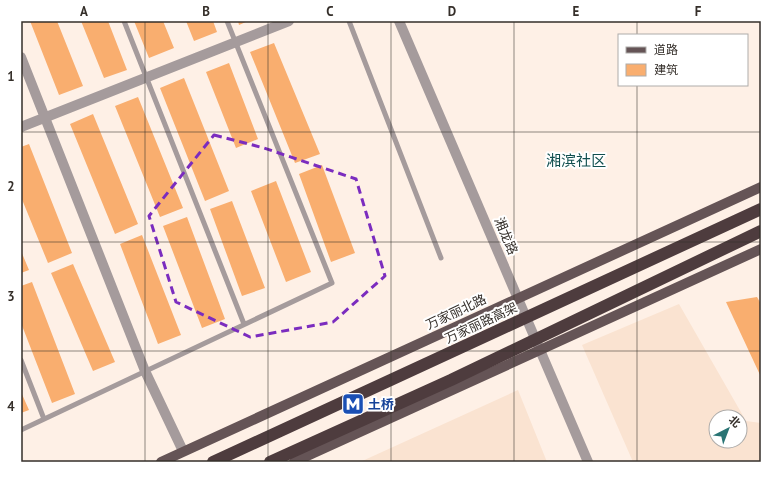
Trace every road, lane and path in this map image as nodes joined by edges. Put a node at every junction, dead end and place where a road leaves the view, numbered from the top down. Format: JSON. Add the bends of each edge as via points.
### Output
{"nodes":[{"id":1,"x":124,"y":21,"type":"edge"},
{"id":2,"x":227,"y":21,"type":"edge"},
{"id":3,"x":289,"y":21,"type":"edge"},
{"id":4,"x":348,"y":21,"type":"edge"},
{"id":5,"x":399,"y":21,"type":"edge"},
{"id":6,"x":235,"y":42,"type":"junction"},
{"id":7,"x":21,"y":57,"type":"edge"},
{"id":8,"x":146,"y":77,"type":"junction"},
{"id":9,"x":45,"y":117,"type":"junction"},
{"id":10,"x":21,"y":127,"type":"edge"},
{"id":11,"x":761,"y":187,"type":"edge"},
{"id":12,"x":761,"y":209,"type":"edge"},
{"id":13,"x":761,"y":231,"type":"edge"},
{"id":14,"x":761,"y":235,"type":"edge"},
{"id":15,"x":761,"y":249,"type":"edge"},
{"id":16,"x":441,"y":258,"type":"dead end"},
{"id":17,"x":703,"y":259,"type":"junction"},
{"id":18,"x":519,"y":297,"type":"junction"},
{"id":19,"x":244,"y":324,"type":"junction"},
{"id":20,"x":540,"y":350,"type":"junction"},
{"id":21,"x":21,"y":360,"type":"edge"},
{"id":22,"x":145,"y":371,"type":"junction"},
{"id":23,"x":44,"y":419,"type":"junction"},
{"id":24,"x":21,"y":430,"type":"edge"},
{"id":25,"x":183,"y":451,"type":"junction"},
{"id":26,"x":162,"y":462,"type":"edge"},
{"id":27,"x":212,"y":462,"type":"edge"},
{"id":28,"x":270,"y":462,"type":"edge"},
{"id":29,"x":294,"y":462,"type":"edge"},
{"id":30,"x":588,"y":462,"type":"edge"}],
"edges":[{"from":1,"to":8,"type":"lane"},
{"from":2,"to":6,"type":"lane"},
{"from":3,"to":6,"type":"street"},
{"from":4,"to":16,"type":"lane"},
{"from":5,"to":18,"type":"street","name":"湘龙路"},
{"from":6,"to":8,"type":"street"},
{"from":6,"to":19,"type":"lane","via":[[332,282]]},
{"from":7,"to":9,"type":"street"},
{"from":8,"to":9,"type":"street"},
{"from":8,"to":19,"type":"lane"},
{"from":9,"to":10,"type":"street"},
{"from":9,"to":22,"type":"street"},
{"from":11,"to":18,"type":"main road","name":"万家丽北路"},
{"from":12,"to":27,"type":"highway","name":"万家丽路高架","bridge":true},
{"from":13,"to":17,"type":"highway","bridge":true},
{"from":14,"to":17,"type":"highway","bridge":true},
{"from":15,"to":20,"type":"main road"},
{"from":17,"to":28,"type":"highway","bridge":true,"via":[[451,380]]},
{"from":18,"to":20,"type":"street","name":"湘龙路"},
{"from":18,"to":25,"type":"main road","name":"万家丽北路"},
{"from":19,"to":22,"type":"lane"},
{"from":20,"to":29,"type":"main road"},
{"from":20,"to":30,"type":"street","name":"湘龙路"},
{"from":21,"to":23,"type":"lane"},
{"from":22,"to":23,"type":"lane"},
{"from":22,"to":25,"type":"street"},
{"from":23,"to":24,"type":"lane"},
{"from":25,"to":26,"type":"main road","name":"万家丽北路"}]}
